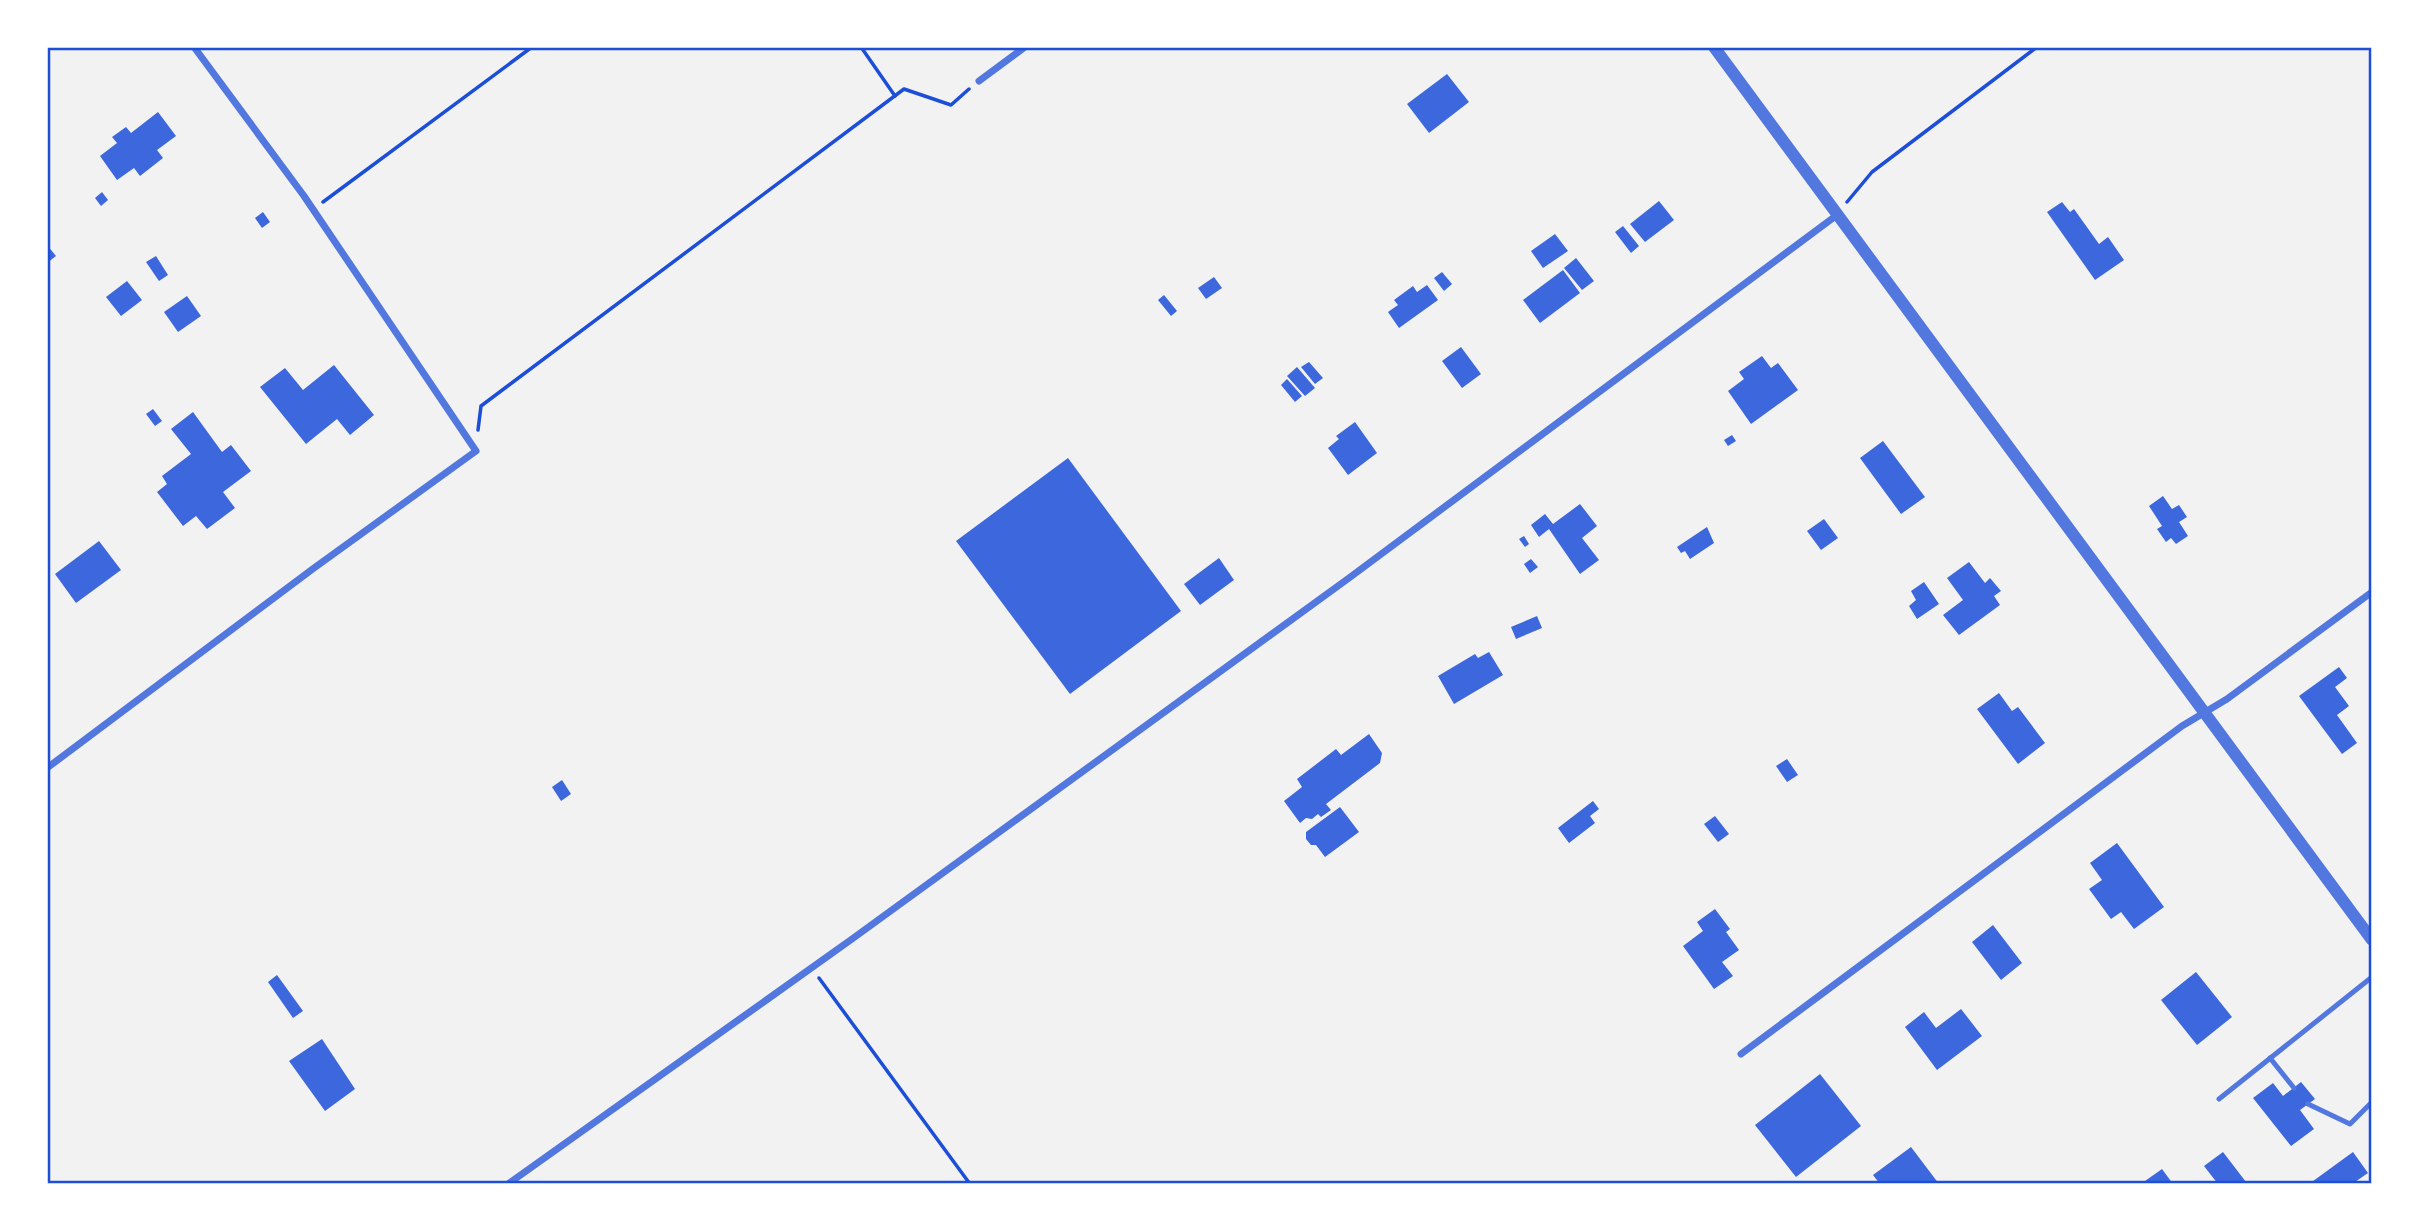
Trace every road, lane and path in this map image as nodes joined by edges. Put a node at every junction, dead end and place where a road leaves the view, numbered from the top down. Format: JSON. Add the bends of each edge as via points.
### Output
{"nodes":[{"id":1,"x":194,"y":47,"type":"edge"},
{"id":2,"x":532,"y":47,"type":"edge"},
{"id":3,"x":861,"y":47,"type":"edge"},
{"id":4,"x":1025,"y":47,"type":"edge"},
{"id":5,"x":1714,"y":47,"type":"edge"},
{"id":6,"x":2037,"y":47,"type":"edge"},
{"id":7,"x":979,"y":81,"type":"joint"},
{"id":8,"x":895,"y":96,"type":"junction"},
{"id":9,"x":313,"y":210,"type":"junction"},
{"id":10,"x":1837,"y":215,"type":"junction"},
{"id":11,"x":477,"y":451,"type":"junction"},
{"id":12,"x":2372,"y":592,"type":"edge"},
{"id":13,"x":2203,"y":713,"type":"junction"},
{"id":14,"x":47,"y":768,"type":"edge"},
{"id":15,"x":2372,"y":940,"type":"edge"},
{"id":16,"x":811,"y":968,"type":"junction"},
{"id":17,"x":2372,"y":977,"type":"edge"},
{"id":18,"x":1741,"y":1054,"type":"dead end"},
{"id":19,"x":2270,"y":1058,"type":"junction"},
{"id":20,"x":2294,"y":1088,"type":"dead end"},
{"id":21,"x":2219,"y":1098,"type":"dead end"},
{"id":22,"x":2372,"y":1102,"type":"edge"},
{"id":23,"x":2308,"y":1104,"type":"dead end"},
{"id":24,"x":508,"y":1184,"type":"edge"},
{"id":25,"x":970,"y":1184,"type":"edge"}],
"edges":[{"from":1,"to":9,"type":"street"},
{"from":2,"to":9,"type":"path"},
{"from":3,"to":8,"type":"path"},
{"from":4,"to":7,"type":"street"},
{"from":5,"to":10,"type":"street"},
{"from":6,"to":10,"type":"path","via":[[1872,172]]},
{"from":7,"to":8,"type":"path","via":[[951,105],[904,89]]},
{"from":8,"to":11,"type":"path","via":[[481,406]]},
{"from":9,"to":11,"type":"street"},
{"from":10,"to":13,"type":"street"},
{"from":10,"to":16,"type":"street","via":[[1349,578]]},
{"from":11,"to":14,"type":"street"},
{"from":12,"to":13,"type":"street"},
{"from":13,"to":15,"type":"street"},
{"from":13,"to":18,"type":"street"},
{"from":16,"to":24,"type":"street"},
{"from":16,"to":25,"type":"path"},
{"from":17,"to":19,"type":"lane"},
{"from":19,"to":20,"type":"lane"},
{"from":19,"to":21,"type":"lane"},
{"from":22,"to":23,"type":"lane","via":[[2350,1124]]}]}
